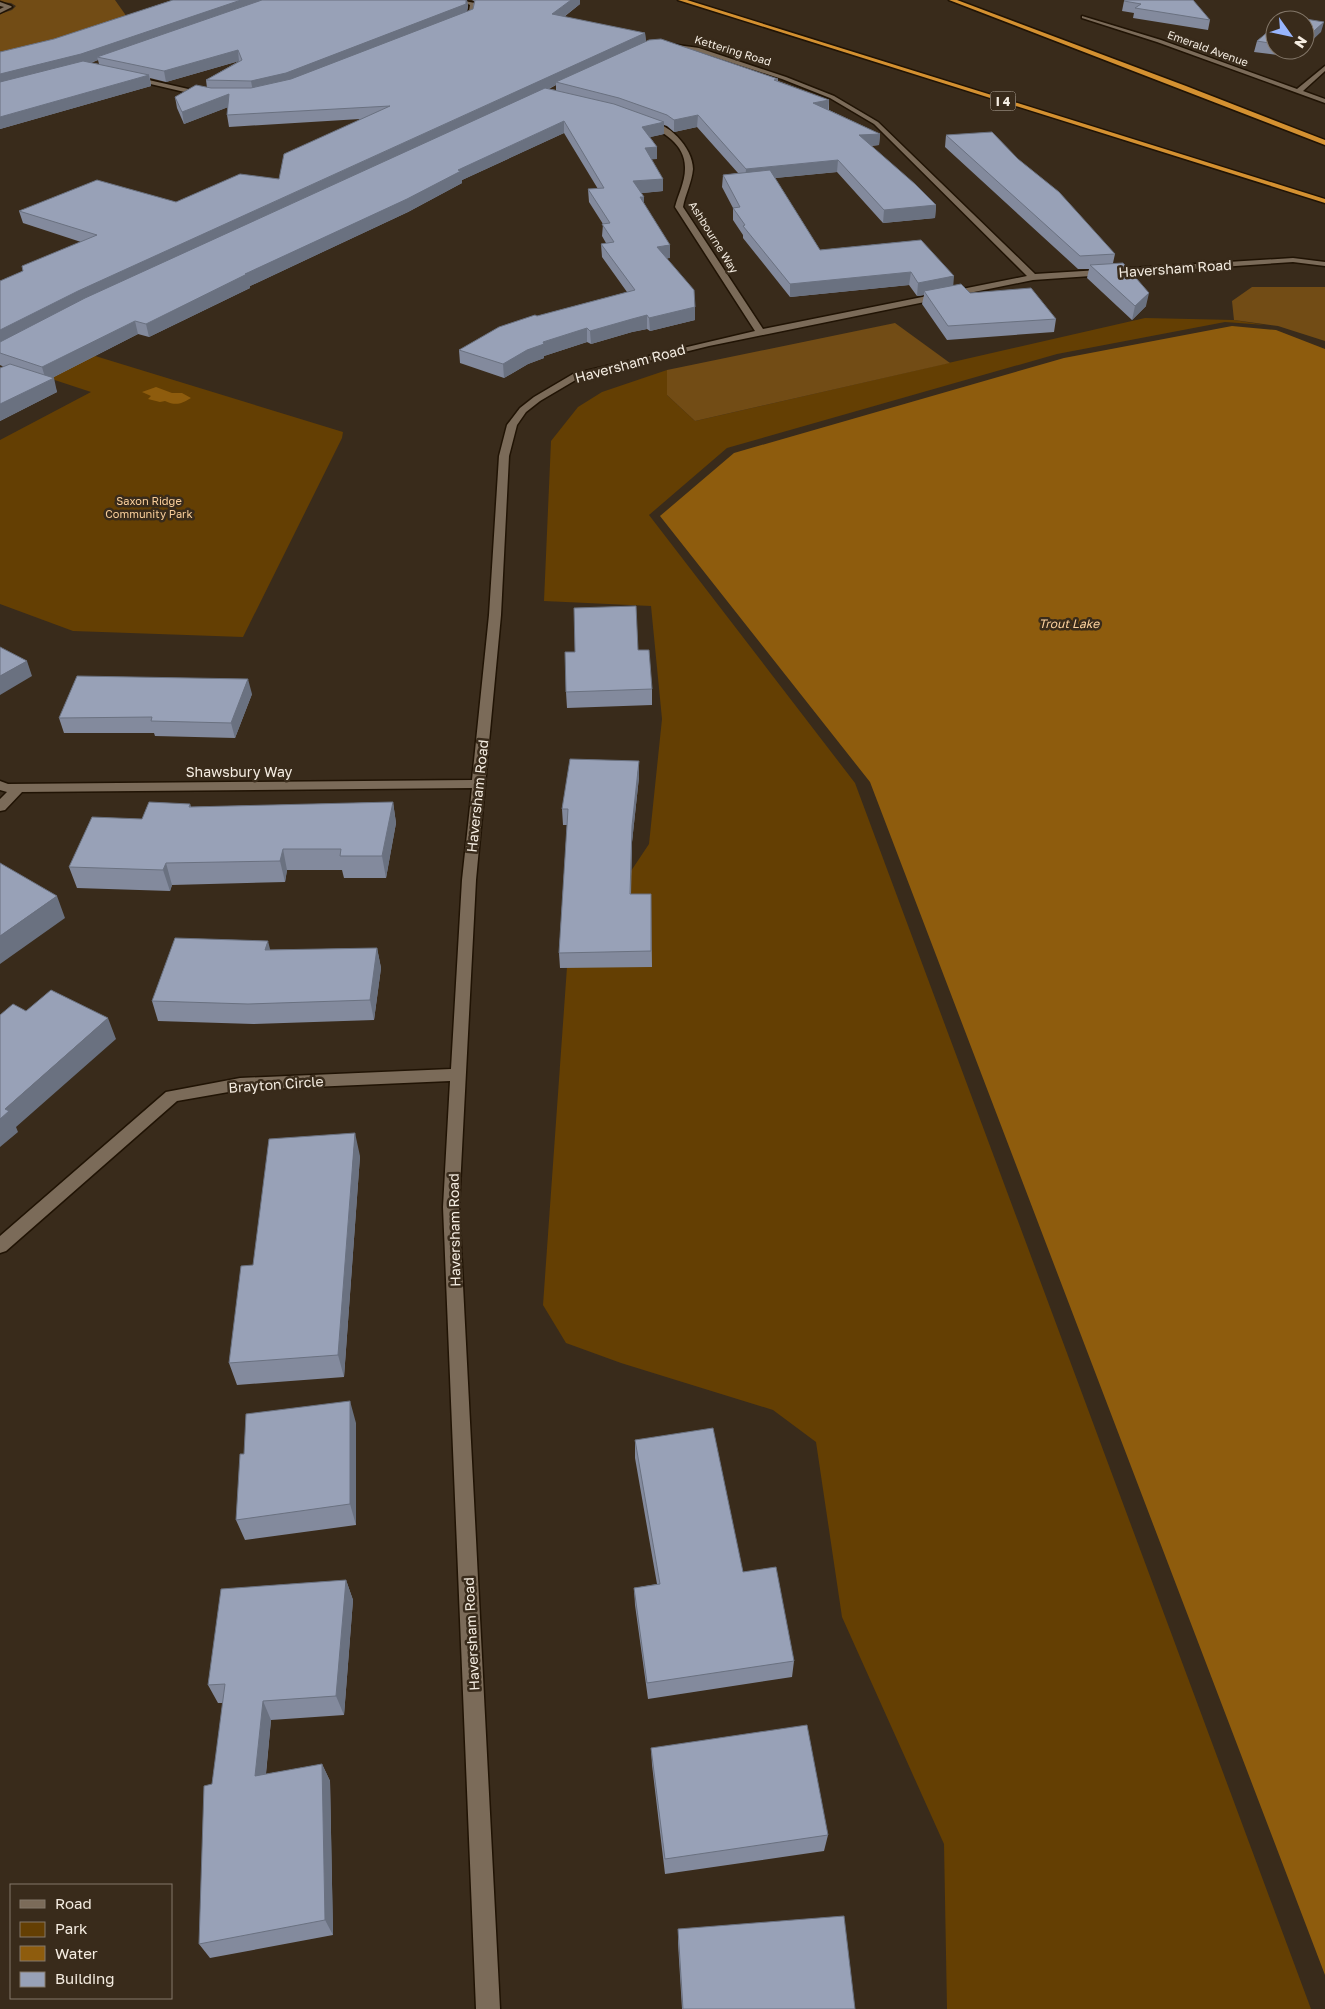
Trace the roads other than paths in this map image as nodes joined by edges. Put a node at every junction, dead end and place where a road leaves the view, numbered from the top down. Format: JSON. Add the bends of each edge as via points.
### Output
{"nodes":[{"id":1,"x":462,"y":0,"type":"edge"},
{"id":2,"x":681,"y":0,"type":"edge"},
{"id":3,"x":952,"y":0,"type":"edge"},
{"id":4,"x":0,"y":4,"type":"edge"},
{"id":5,"x":0,"y":11,"type":"edge"},
{"id":6,"x":1084,"y":17,"type":"dead end"},
{"id":7,"x":453,"y":24,"type":"edge"},
{"id":8,"x":657,"y":46,"type":"edge"},
{"id":9,"x":1325,"y":68,"type":"edge"},
{"id":10,"x":122,"y":76,"type":"edge"},
{"id":11,"x":1184,"y":87,"type":"junction"},
{"id":12,"x":1297,"y":92,"type":"junction"},
{"id":13,"x":213,"y":96,"type":"edge"},
{"id":14,"x":1325,"y":101,"type":"edge"},
{"id":15,"x":640,"y":120,"type":"edge"},
{"id":16,"x":1325,"y":136,"type":"edge"},
{"id":17,"x":1325,"y":143,"type":"edge"},
{"id":18,"x":1325,"y":201,"type":"edge"},
{"id":19,"x":1325,"y":264,"type":"edge"},
{"id":20,"x":1033,"y":277,"type":"junction"},
{"id":21,"x":761,"y":332,"type":"junction"},
{"id":22,"x":478,"y":784,"type":"junction"},
{"id":23,"x":0,"y":785,"type":"edge"},
{"id":24,"x":18,"y":788,"type":"junction"},
{"id":25,"x":0,"y":808,"type":"edge"},
{"id":26,"x":458,"y":1075,"type":"junction"},
{"id":27,"x":0,"y":1246,"type":"edge"},
{"id":28,"x":488,"y":2009,"type":"edge"}],
"edges":[{"from":1,"to":7,"type":"street","via":[[473,4],[471,17]]},
{"from":2,"to":18,"type":"highway","number":"I 4"},
{"from":3,"to":11,"type":"highway"},
{"from":4,"to":5,"type":"street","via":[[9,6]]},
{"from":6,"to":12,"type":"street","name":"Emerald Avenue"},
{"from":8,"to":20,"type":"street","name":"Kettering Road","via":[[697,49],[784,78],[832,97],[876,123]]},
{"from":9,"to":12,"type":"street"},
{"from":10,"to":13,"type":"street"},
{"from":11,"to":16,"type":"highway"},
{"from":11,"to":17,"type":"highway"},
{"from":12,"to":14,"type":"street","name":"Emerald Avenue"},
{"from":15,"to":21,"type":"street","name":"Ashbourne Way","via":[[664,129],[680,143],[689,162],[689,175],[679,206]]},
{"from":19,"to":20,"type":"street","name":"Haversham Road","via":[[1293,260]]},
{"from":20,"to":21,"type":"street","name":"Haversham Road"},
{"from":21,"to":22,"type":"street","name":"Haversham Road","via":[[576,376],[537,399],[512,425],[504,456],[496,615]]},
{"from":22,"to":24,"type":"street","name":"Shawsbury Way"},
{"from":22,"to":26,"type":"street","name":"Haversham Road"},
{"from":23,"to":24,"type":"street","name":"Shawsbury Way"},
{"from":24,"to":25,"type":"street"},
{"from":26,"to":27,"type":"street","name":"Brayton Circle","via":[[240,1084],[172,1096]]},
{"from":26,"to":28,"type":"street","name":"Haversham Road","via":[[451,1207]]}]}
